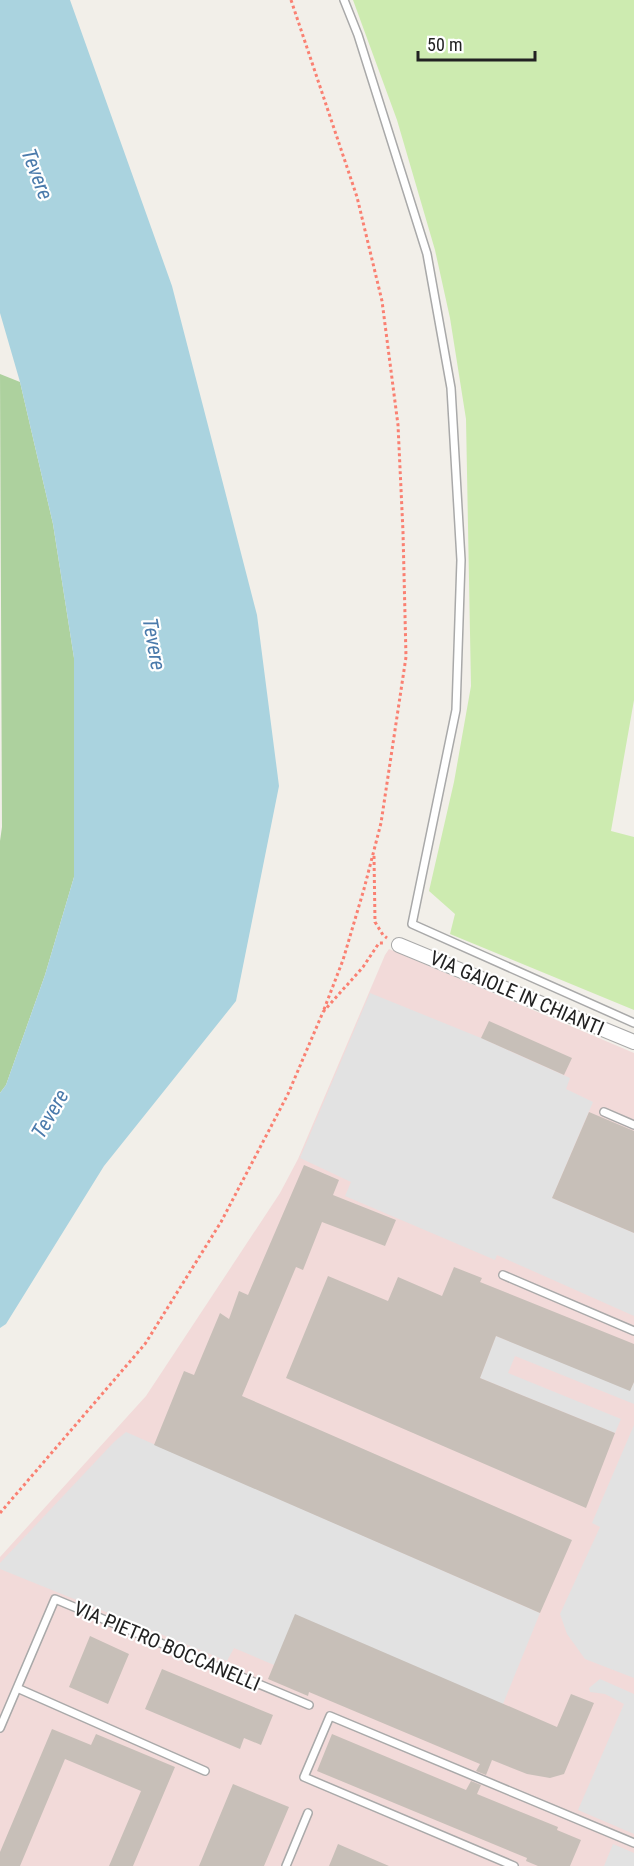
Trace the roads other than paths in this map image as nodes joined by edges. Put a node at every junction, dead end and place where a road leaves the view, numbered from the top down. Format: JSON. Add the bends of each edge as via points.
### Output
{"nodes":[{"id":1,"x":344,"y":0,"type":"edge"},
{"id":2,"x":399,"y":945,"type":"road end"},
{"id":3,"x":634,"y":1023,"type":"edge"},
{"id":4,"x":634,"y":1042,"type":"edge"},
{"id":5,"x":604,"y":1112,"type":"dead end"},
{"id":6,"x":634,"y":1125,"type":"edge"},
{"id":7,"x":503,"y":1275,"type":"dead end"},
{"id":8,"x":634,"y":1330,"type":"edge"},
{"id":9,"x":16,"y":1688,"type":"junction"},
{"id":10,"x":309,"y":1705,"type":"dead end"},
{"id":11,"x":0,"y":1728,"type":"edge"},
{"id":12,"x":205,"y":1771,"type":"dead end"},
{"id":13,"x":308,"y":1813,"type":"dead end"},
{"id":14,"x":634,"y":1843,"type":"edge"},
{"id":15,"x":286,"y":1866,"type":"edge"},
{"id":16,"x":514,"y":1866,"type":"edge"}],
"edges":[{"from":1,"to":3,"type":"lane","via":[[427,255],[451,388],[461,560],[456,710],[412,924]]},
{"from":2,"to":4,"type":"street","name":"VIA GAIOLE IN CHIANTI"},
{"from":5,"to":6,"type":"lane"},
{"from":7,"to":8,"type":"lane"},
{"from":9,"to":10,"type":"lane","name":"VIA PIETRO BOCCANELLI","via":[[55,1599]]},
{"from":9,"to":11,"type":"lane","name":"VIA PIETRO BOCCANELLI"},
{"from":9,"to":12,"type":"lane"},
{"from":13,"to":15,"type":"lane"},
{"from":14,"to":16,"type":"lane","via":[[330,1716],[304,1778]]}]}
